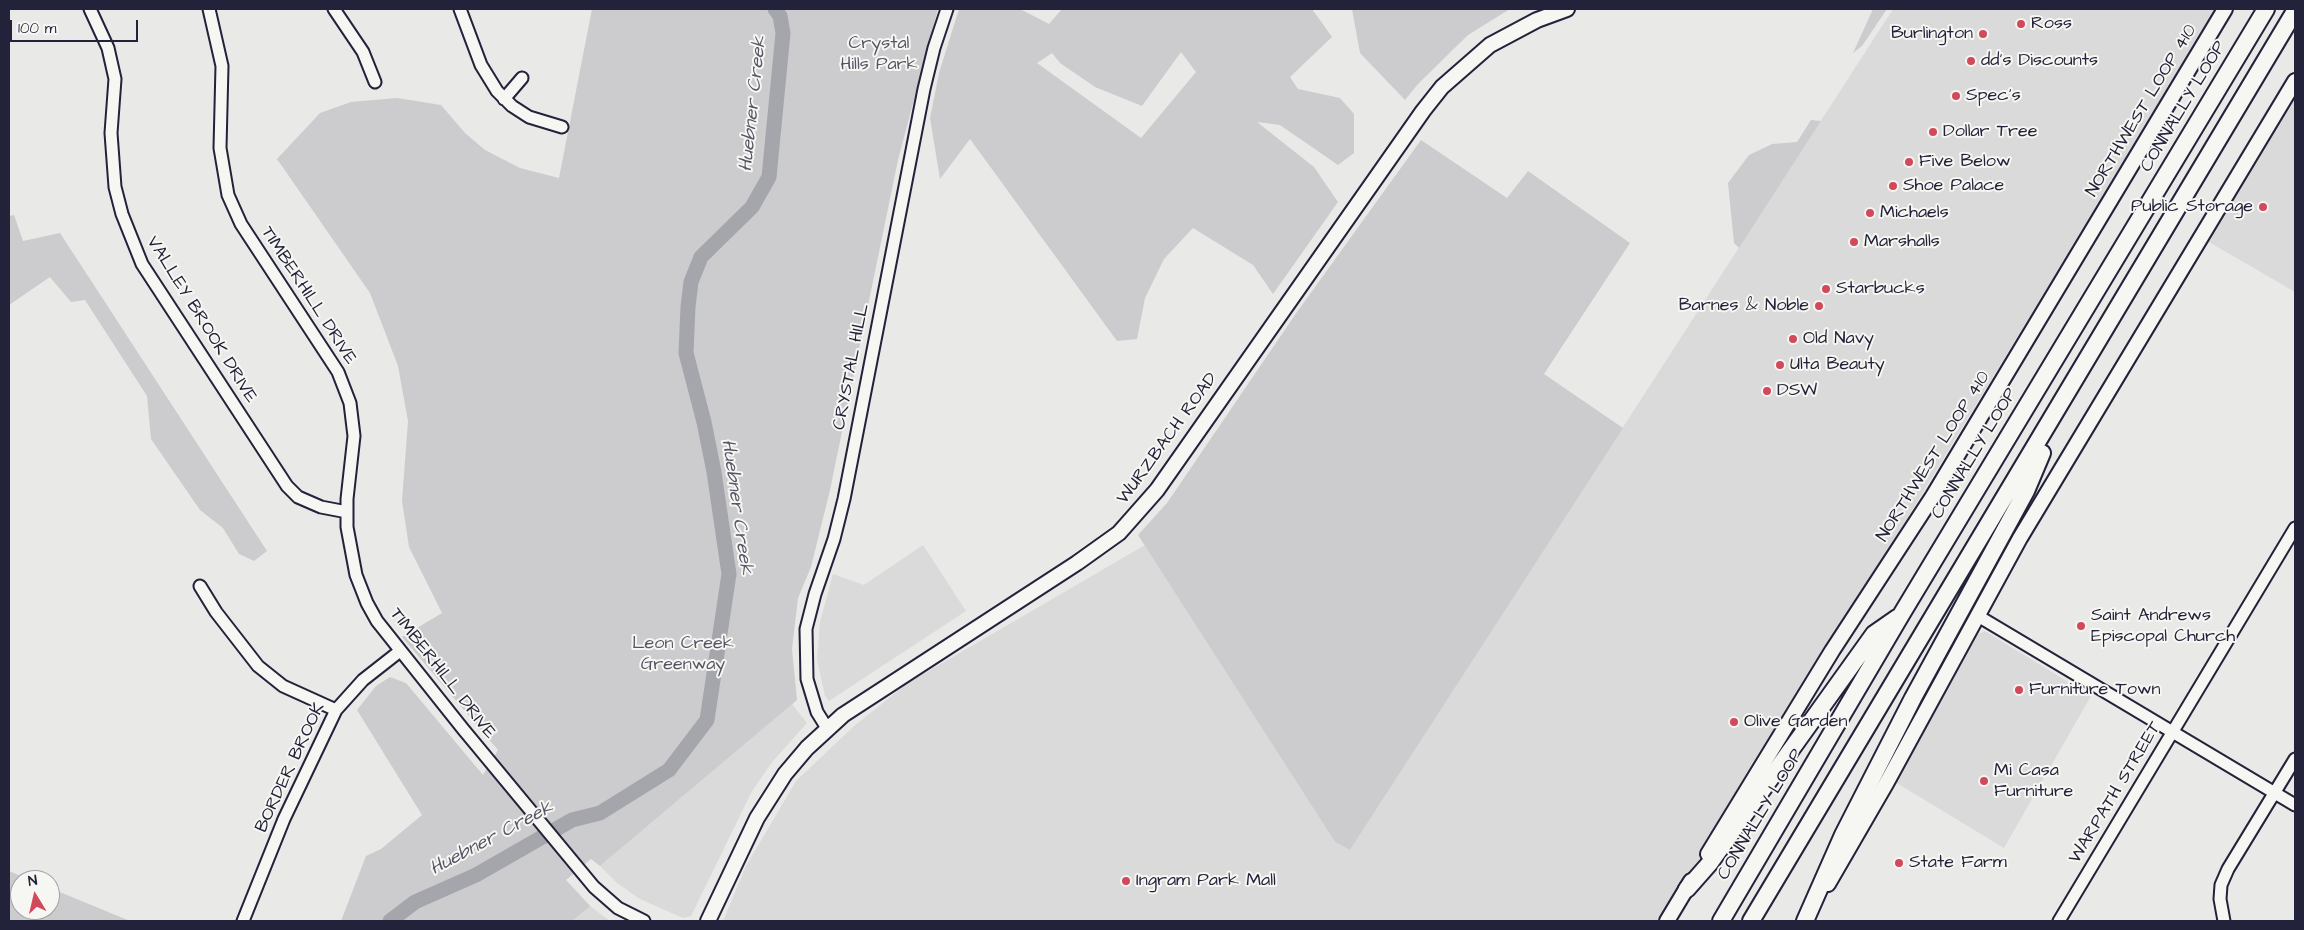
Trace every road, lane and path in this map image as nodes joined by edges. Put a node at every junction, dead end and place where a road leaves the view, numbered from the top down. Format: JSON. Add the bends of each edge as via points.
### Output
{"nodes":[{"id":1,"x":90,"y":9,"type":"edge"},
{"id":2,"x":210,"y":9,"type":"edge"},
{"id":3,"x":334,"y":9,"type":"edge"},
{"id":4,"x":460,"y":9,"type":"edge"},
{"id":5,"x":947,"y":9,"type":"edge"},
{"id":6,"x":1567,"y":9,"type":"edge"},
{"id":7,"x":2225,"y":9,"type":"edge"},
{"id":8,"x":2266,"y":9,"type":"edge"},
{"id":9,"x":2295,"y":11,"type":"edge"},
{"id":10,"x":522,"y":78,"type":"dead end"},
{"id":11,"x":2295,"y":81,"type":"edge"},
{"id":12,"x":375,"y":82,"type":"dead end"},
{"id":13,"x":504,"y":99,"type":"junction"},
{"id":14,"x":562,"y":127,"type":"dead end"},
{"id":15,"x":2062,"y":402,"type":"junction"},
{"id":16,"x":347,"y":512,"type":"junction"},
{"id":17,"x":2295,"y":528,"type":"edge"},
{"id":18,"x":200,"y":586,"type":"dead end"},
{"id":19,"x":1901,"y":615,"type":"junction"},
{"id":20,"x":1978,"y":616,"type":"junction"},
{"id":21,"x":400,"y":651,"type":"junction"},
{"id":22,"x":336,"y":710,"type":"junction"},
{"id":23,"x":826,"y":728,"type":"junction"},
{"id":24,"x":2173,"y":732,"type":"junction"},
{"id":25,"x":2295,"y":759,"type":"edge"},
{"id":26,"x":2275,"y":793,"type":"junction"},
{"id":27,"x":2295,"y":805,"type":"edge"},
{"id":28,"x":1687,"y":889,"type":"junction"},
{"id":29,"x":244,"y":921,"type":"edge"},
{"id":30,"x":644,"y":921,"type":"edge"},
{"id":31,"x":708,"y":921,"type":"edge"},
{"id":32,"x":1667,"y":921,"type":"edge"},
{"id":33,"x":1721,"y":921,"type":"edge"},
{"id":34,"x":1751,"y":921,"type":"edge"},
{"id":35,"x":1805,"y":921,"type":"edge"},
{"id":36,"x":2059,"y":921,"type":"edge"},
{"id":37,"x":2224,"y":921,"type":"edge"}],
"edges":[{"from":1,"to":16,"type":"street","name":"VALLEY BROOK DRIVE","via":[[108,48],[115,80],[112,133],[115,187],[142,264],[287,486],[298,497],[321,507]]},
{"from":2,"to":16,"type":"street","name":"TIMBERHILL DRIVE","via":[[222,66],[220,148],[228,194],[241,224],[333,365],[350,403],[354,436]]},
{"from":3,"to":12,"type":"street","via":[[363,52]]},
{"from":4,"to":13,"type":"street","via":[[485,74]]},
{"from":5,"to":23,"type":"street","name":"CRYSTAL HILL","via":[[924,89],[844,499],[806,629],[807,679],[817,712]]},
{"from":6,"to":23,"type":"main road","name":"WURZBACH ROAD","via":[[1537,20],[1490,45],[1442,87],[1157,490],[1119,533]]},
{"from":7,"to":28,"type":"main road","name":"NORTHWEST LOOP 410","via":[[1933,496],[1832,652]]},
{"from":8,"to":19,"type":"highway","name":"CONNALLY LOOP"},
{"from":9,"to":15,"type":"highway"},
{"from":10,"to":13,"type":"street"},
{"from":11,"to":20,"type":"main road","via":[[2020,538]]},
{"from":13,"to":14,"type":"street","via":[[529,117]]},
{"from":15,"to":34,"type":"highway"},
{"from":15,"to":35,"type":"highway","via":[[2026,491],[1847,826]]},
{"from":16,"to":21,"type":"street","name":"TIMBERHILL DRIVE","via":[[348,540],[366,603]]},
{"from":17,"to":24,"type":"street","name":"WARPATH STREET"},
{"from":18,"to":22,"type":"street","via":[[258,666],[283,686]]},
{"from":19,"to":28,"type":"highway","via":[[1874,634],[1709,864]]},
{"from":19,"to":33,"type":"highway","name":"CONNALLY LOOP"},
{"from":20,"to":24,"type":"street"},
{"from":20,"to":35,"type":"main road","via":[[1883,790]]},
{"from":21,"to":22,"type":"street","name":"BORDER BROOK","via":[[363,680]]},
{"from":21,"to":30,"type":"street","name":"TIMBERHILL DRIVE","via":[[572,861],[606,898]]},
{"from":22,"to":29,"type":"street","name":"BORDER BROOK","via":[[284,819]]},
{"from":23,"to":31,"type":"main road","name":"WURZBACH ROAD","via":[[774,790],[757,818]]},
{"from":24,"to":26,"type":"street"},
{"from":24,"to":36,"type":"street","name":"WARPATH STREET"},
{"from":25,"to":26,"type":"street"},
{"from":26,"to":27,"type":"street"},
{"from":26,"to":37,"type":"street","via":[[2221,885]]},
{"from":28,"to":32,"type":"main road","name":"NORTHWEST LOOP 410"}]}
